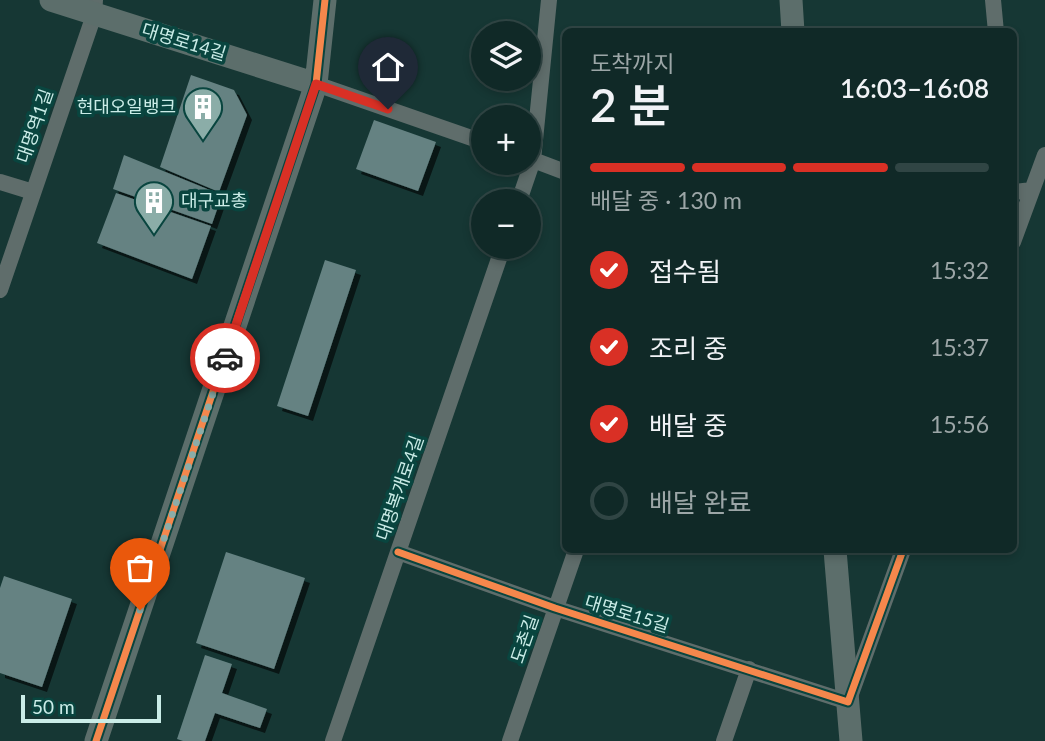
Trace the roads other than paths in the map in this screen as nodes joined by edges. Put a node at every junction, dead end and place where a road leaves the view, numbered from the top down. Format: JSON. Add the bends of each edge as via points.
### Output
{"nodes":[{"id":1,"x":51,"y":0,"type":"edge"},
{"id":2,"x":325,"y":0,"type":"edge"},
{"id":3,"x":549,"y":0,"type":"edge"},
{"id":4,"x":791,"y":0,"type":"edge"},
{"id":5,"x":993,"y":0,"type":"edge"},
{"id":6,"x":94,"y":7,"type":"edge"},
{"id":7,"x":793,"y":28,"type":"edge"},
{"id":8,"x":996,"y":28,"type":"edge"},
{"id":9,"x":316,"y":84,"type":"junction"},
{"id":10,"x":537,"y":105,"type":"edge"},
{"id":11,"x":471,"y":138,"type":"edge"},
{"id":12,"x":1045,"y":155,"type":"edge"},
{"id":13,"x":541,"y":163,"type":"edge"},
{"id":14,"x":562,"y":171,"type":"edge"},
{"id":15,"x":0,"y":182,"type":"edge"},
{"id":16,"x":1032,"y":190,"type":"junction"},
{"id":17,"x":33,"y":192,"type":"junction"},
{"id":18,"x":1017,"y":192,"type":"edge"},
{"id":19,"x":1017,"y":231,"type":"edge"},
{"id":20,"x":499,"y":259,"type":"edge"},
{"id":21,"x":0,"y":290,"type":"edge"},
{"id":22,"x":398,"y":552,"type":"junction"},
{"id":23,"x":575,"y":553,"type":"edge"},
{"id":24,"x":835,"y":553,"type":"edge"},
{"id":25,"x":902,"y":553,"type":"edge"},
{"id":26,"x":555,"y":608,"type":"junction"},
{"id":27,"x":749,"y":669,"type":"junction"},
{"id":28,"x":848,"y":702,"type":"junction"},
{"id":29,"x":96,"y":741,"type":"edge"},
{"id":30,"x":333,"y":741,"type":"edge"},
{"id":31,"x":510,"y":741,"type":"edge"},
{"id":32,"x":724,"y":741,"type":"edge"},
{"id":33,"x":851,"y":741,"type":"edge"}],
"edges":[{"from":1,"to":6,"type":"main road","name":"대명로14길"},
{"from":2,"to":9,"type":"main road"},
{"from":3,"to":10,"type":"street"},
{"from":4,"to":7,"type":"main road"},
{"from":5,"to":8,"type":"street"},
{"from":6,"to":9,"type":"main road","name":"대명로14길"},
{"from":6,"to":17,"type":"street","name":"대명역1길"},
{"from":9,"to":11,"type":"street"},
{"from":9,"to":29,"type":"main road"},
{"from":12,"to":16,"type":"street"},
{"from":13,"to":14,"type":"street"},
{"from":15,"to":17,"type":"street"},
{"from":16,"to":18,"type":"street"},
{"from":16,"to":19,"type":"street"},
{"from":17,"to":21,"type":"street","name":"대명역1길"},
{"from":20,"to":22,"type":"street","name":"대명복개로4길"},
{"from":22,"to":26,"type":"street","name":"대명로15길"},
{"from":22,"to":30,"type":"street","name":"대명복개로4길"},
{"from":23,"to":26,"type":"street","name":"도촌길"},
{"from":24,"to":28,"type":"main road"},
{"from":25,"to":28,"type":"street"},
{"from":26,"to":27,"type":"street","name":"대명로15길"},
{"from":26,"to":31,"type":"street","name":"도촌길"},
{"from":27,"to":28,"type":"street","name":"대명로15길"},
{"from":27,"to":32,"type":"street"},
{"from":28,"to":33,"type":"main road"}]}
